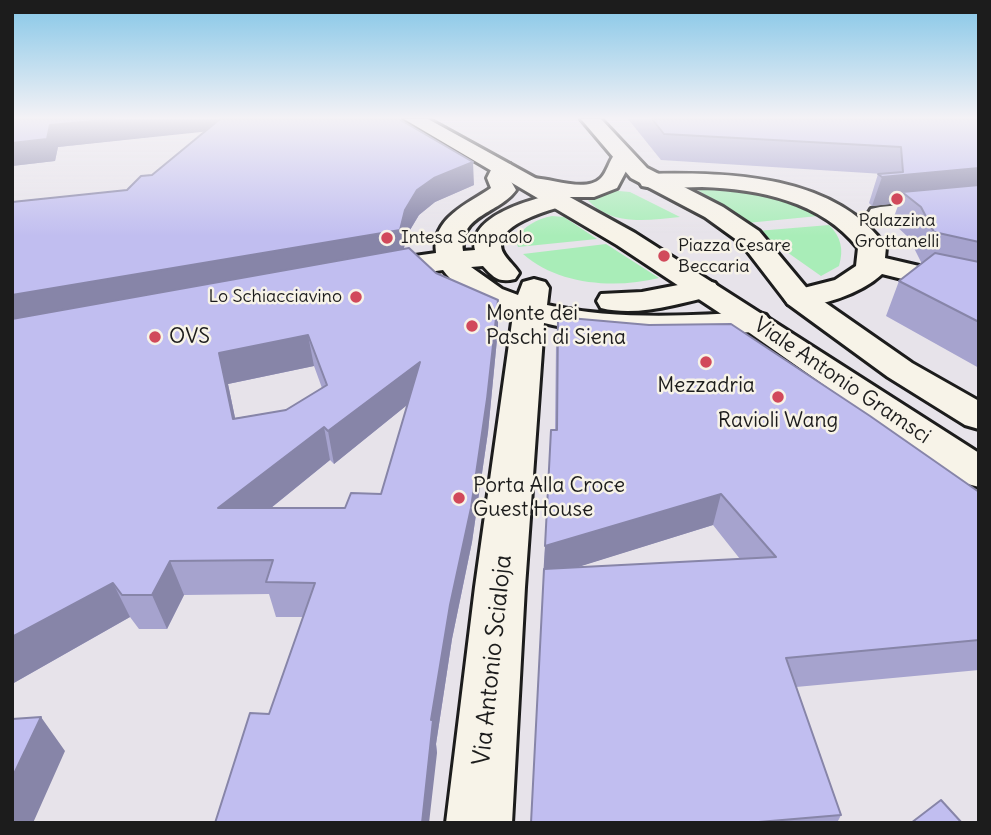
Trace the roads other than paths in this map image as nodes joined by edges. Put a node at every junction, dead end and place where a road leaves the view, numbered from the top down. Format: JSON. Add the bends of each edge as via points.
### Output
{"nodes":[{"id":1,"x":482,"y":158,"type":"edge"},
{"id":2,"x":622,"y":158,"type":"joint"},
{"id":3,"x":502,"y":169,"type":"junction"},
{"id":4,"x":650,"y":181,"type":"junction"},
{"id":5,"x":527,"y":182,"type":"junction"},
{"id":6,"x":558,"y":200,"type":"junction"},
{"id":7,"x":979,"y":204,"type":"edge"},
{"id":8,"x":880,"y":215,"type":"dead end"},
{"id":9,"x":489,"y":257,"type":"junction"},
{"id":10,"x":451,"y":260,"type":"junction"},
{"id":11,"x":872,"y":263,"type":"junction"},
{"id":12,"x":347,"y":276,"type":"edge"},
{"id":13,"x":704,"y":289,"type":"junction"},
{"id":14,"x":979,"y":289,"type":"edge"},
{"id":15,"x":799,"y":298,"type":"junction"},
{"id":16,"x":532,"y":299,"type":"junction"},
{"id":17,"x":755,"y":322,"type":"junction"},
{"id":18,"x":979,"y":417,"type":"edge"},
{"id":19,"x":979,"y":472,"type":"edge"},
{"id":20,"x":479,"y":823,"type":"edge"}],
"edges":[{"from":1,"to":3,"type":"street"},
{"from":2,"to":4,"type":"street"},
{"from":2,"to":5,"type":"street","via":[[609,184],[600,188],[562,190]]},
{"from":3,"to":5,"type":"street"},
{"from":3,"to":10,"type":"street","via":[[498,178],[504,190],[456,224],[447,246]]},
{"from":4,"to":11,"type":"street","via":[[739,184],[804,199],[856,227],[872,247]]},
{"from":4,"to":15,"type":"street","via":[[738,228],[758,244]]},
{"from":5,"to":6,"type":"street"},
{"from":6,"to":9,"type":"street","via":[[501,222],[490,235]]},
{"from":6,"to":13,"type":"street"},
{"from":7,"to":8,"type":"street"},
{"from":9,"to":10,"type":"street"},
{"from":9,"to":16,"type":"street"},
{"from":10,"to":12,"type":"street"},
{"from":10,"to":16,"type":"street","via":[[463,276],[504,302]]},
{"from":11,"to":14,"type":"street"},
{"from":11,"to":15,"type":"street","via":[[856,283]]},
{"from":13,"to":16,"type":"street","via":[[622,302]]},
{"from":13,"to":17,"type":"street","name":"Viale Antonio Gramsci"},
{"from":15,"to":18,"type":"street","name":"Viale Antonio Gramsci","via":[[900,370]]},
{"from":16,"to":17,"type":"street","via":[[560,317],[616,324]]},
{"from":16,"to":20,"type":"street","name":"Via Antonio Scialoja"},
{"from":17,"to":19,"type":"street","name":"Viale Antonio Gramsci"}]}
